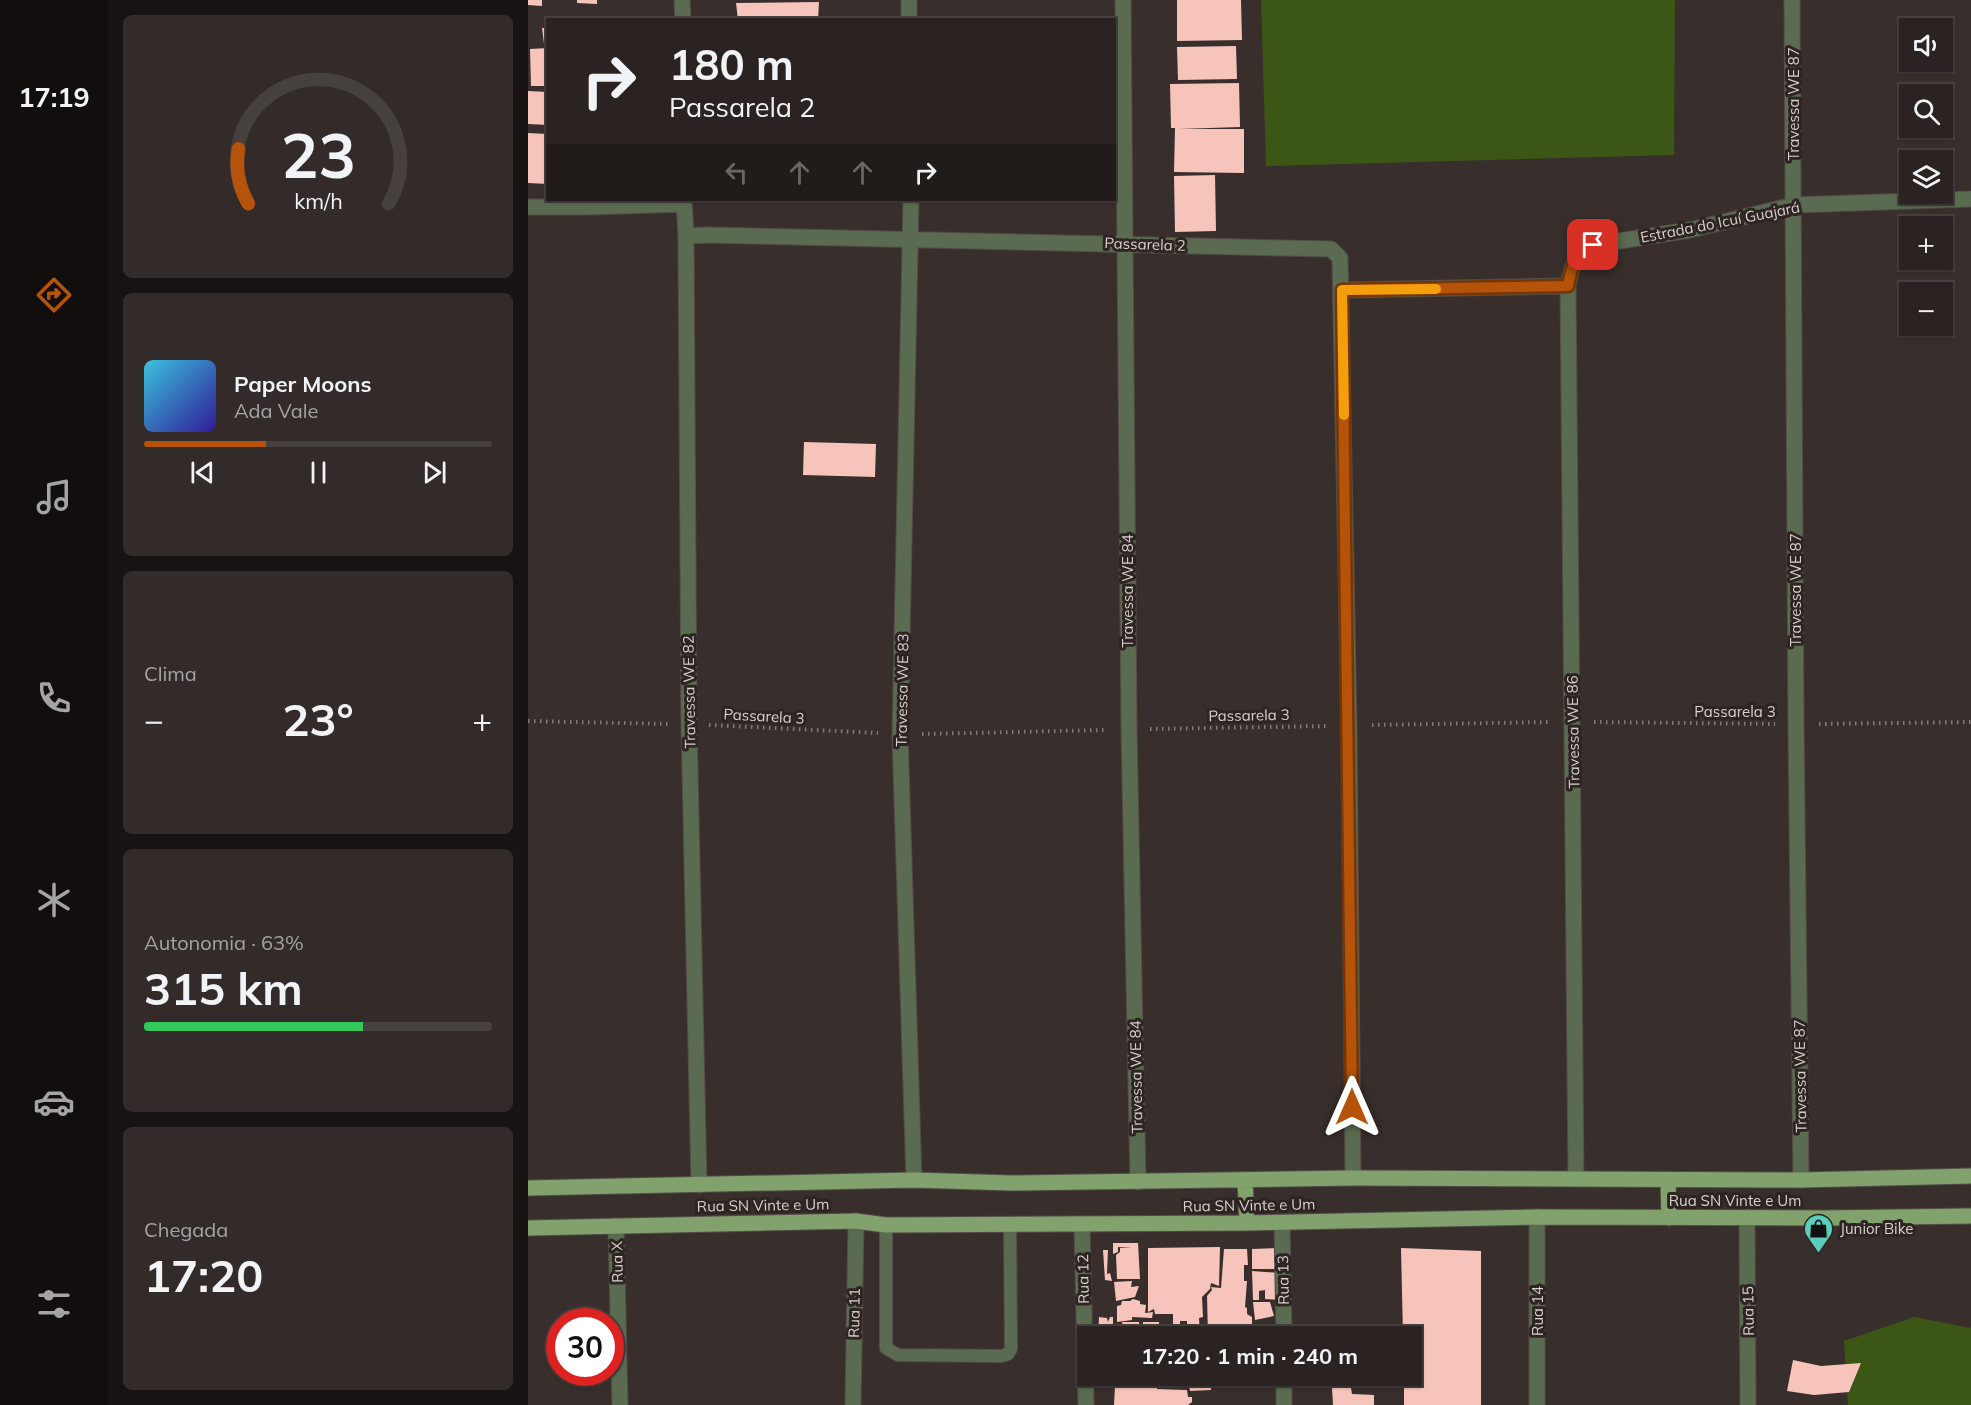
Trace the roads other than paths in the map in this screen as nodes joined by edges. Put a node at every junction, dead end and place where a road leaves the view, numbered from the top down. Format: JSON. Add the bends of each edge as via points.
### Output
{"nodes":[{"id":1,"x":682,"y":0,"type":"edge"},
{"id":2,"x":909,"y":0,"type":"edge"},
{"id":3,"x":1123,"y":0,"type":"edge"},
{"id":4,"x":1792,"y":0,"type":"edge"},
{"id":5,"x":683,"y":18,"type":"edge"},
{"id":6,"x":909,"y":18,"type":"edge"},
{"id":7,"x":1971,"y":199,"type":"edge"},
{"id":8,"x":911,"y":201,"type":"edge"},
{"id":9,"x":684,"y":202,"type":"edge"},
{"id":10,"x":1794,"y":205,"type":"junction"},
{"id":11,"x":528,"y":207,"type":"edge"},
{"id":12,"x":686,"y":237,"type":"junction"},
{"id":13,"x":912,"y":238,"type":"junction"},
{"id":14,"x":1124,"y":243,"type":"junction"},
{"id":15,"x":1568,"y":286,"type":"junction"},
{"id":16,"x":1342,"y":290,"type":"junction"},
{"id":17,"x":1971,"y":1176,"type":"edge"},
{"id":18,"x":1353,"y":1178,"type":"junction"},
{"id":19,"x":1576,"y":1179,"type":"junction"},
{"id":20,"x":914,"y":1180,"type":"junction"},
{"id":21,"x":1245,"y":1180,"type":"junction"},
{"id":22,"x":1668,"y":1180,"type":"junction"},
{"id":23,"x":1801,"y":1180,"type":"junction"},
{"id":24,"x":1138,"y":1182,"type":"junction"},
{"id":25,"x":699,"y":1185,"type":"junction"},
{"id":26,"x":528,"y":1188,"type":"edge"},
{"id":27,"x":1971,"y":1216,"type":"edge"},
{"id":28,"x":1537,"y":1217,"type":"junction"},
{"id":29,"x":1747,"y":1217,"type":"junction"},
{"id":30,"x":1669,"y":1218,"type":"junction"},
{"id":31,"x":856,"y":1221,"type":"junction"},
{"id":32,"x":1247,"y":1223,"type":"junction"},
{"id":33,"x":1282,"y":1223,"type":"junction"},
{"id":34,"x":886,"y":1225,"type":"junction"},
{"id":35,"x":1010,"y":1225,"type":"junction"},
{"id":36,"x":1082,"y":1225,"type":"junction"},
{"id":37,"x":616,"y":1226,"type":"junction"},
{"id":38,"x":528,"y":1228,"type":"edge"},
{"id":39,"x":1284,"y":1326,"type":"edge"},
{"id":40,"x":1284,"y":1386,"type":"edge"},
{"id":41,"x":620,"y":1405,"type":"edge"},
{"id":42,"x":853,"y":1405,"type":"edge"},
{"id":43,"x":1086,"y":1405,"type":"edge"},
{"id":44,"x":1284,"y":1405,"type":"edge"},
{"id":45,"x":1537,"y":1405,"type":"edge"},
{"id":46,"x":1749,"y":1405,"type":"edge"}],
"edges":[{"from":1,"to":5,"type":"street"},
{"from":2,"to":6,"type":"street"},
{"from":3,"to":14,"type":"street","name":"Travessa WE 84"},
{"from":4,"to":10,"type":"street","name":"Travessa WE 87"},
{"from":7,"to":10,"type":"street","name":"Estrada do Icuí Guajará"},
{"from":8,"to":13,"type":"street","name":"Travessa WE 83"},
{"from":9,"to":11,"type":"street"},
{"from":9,"to":12,"type":"street","name":"Travessa WE 82"},
{"from":10,"to":15,"type":"street","name":"Estrada do Icuí Guajará","via":[[1681,231],[1587,247],[1576,260]]},
{"from":10,"to":23,"type":"street","name":"Travessa WE 87"},
{"from":12,"to":13,"type":"street","name":"Passarela 2"},
{"from":12,"to":25,"type":"street","name":"Travessa WE 82","via":[[689,724]]},
{"from":13,"to":14,"type":"street","name":"Passarela 2"},
{"from":13,"to":20,"type":"street","name":"Travessa WE 83","via":[[900,735]]},
{"from":14,"to":16,"type":"street","name":"Passarela 2","via":[[1331,249],[1340,258]]},
{"from":14,"to":24,"type":"street","name":"Travessa WE 84","via":[[1128,730]]},
{"from":15,"to":16,"type":"street"},
{"from":15,"to":19,"type":"street","name":"Travessa WE 86"},
{"from":16,"to":18,"type":"street","name":"Passarela 2"},
{"from":17,"to":23,"type":"main road","name":"Rua SN Vinte e Um"},
{"from":18,"to":19,"type":"main road","name":"Rua SN Vinte e Um"},
{"from":18,"to":21,"type":"main road","name":"Rua SN Vinte e Um"},
{"from":19,"to":22,"type":"main road","name":"Rua SN Vinte e Um"},
{"from":20,"to":24,"type":"main road","name":"Rua SN Vinte e Um"},
{"from":20,"to":25,"type":"main road","name":"Rua SN Vinte e Um"},
{"from":21,"to":24,"type":"main road","name":"Rua SN Vinte e Um"},
{"from":21,"to":32,"type":"main road"},
{"from":22,"to":23,"type":"main road","name":"Rua SN Vinte e Um"},
{"from":22,"to":30,"type":"main road"},
{"from":25,"to":26,"type":"main road","name":"Rua SN Vinte e Um"},
{"from":27,"to":29,"type":"main road","name":"Rua SN Vinte e Um"},
{"from":28,"to":30,"type":"main road","name":"Rua SN Vinte e Um"},
{"from":28,"to":33,"type":"main road","name":"Rua SN Vinte e Um"},
{"from":28,"to":45,"type":"street","name":"Rua 14"},
{"from":29,"to":30,"type":"main road","name":"Rua SN Vinte e Um"},
{"from":29,"to":46,"type":"street","name":"Rua 15"},
{"from":31,"to":34,"type":"main road","name":"Rua SN Vinte e Um"},
{"from":31,"to":37,"type":"main road","name":"Rua SN Vinte e Um"},
{"from":31,"to":42,"type":"street","name":"Rua 11"},
{"from":32,"to":33,"type":"main road","name":"Rua SN Vinte e Um"},
{"from":32,"to":36,"type":"main road","name":"Rua SN Vinte e Um"},
{"from":33,"to":39,"type":"street","name":"Rua 13"},
{"from":34,"to":35,"type":"main road","name":"Rua SN Vinte e Um"},
{"from":34,"to":35,"type":"lane","via":[[889,1352],[1001,1356],[1011,1349]]},
{"from":35,"to":36,"type":"main road","name":"Rua SN Vinte e Um"},
{"from":36,"to":43,"type":"street","name":"Rua 12"},
{"from":37,"to":38,"type":"main road","name":"Rua SN Vinte e Um"},
{"from":37,"to":41,"type":"street","name":"Rua X"},
{"from":40,"to":44,"type":"street"}]}
